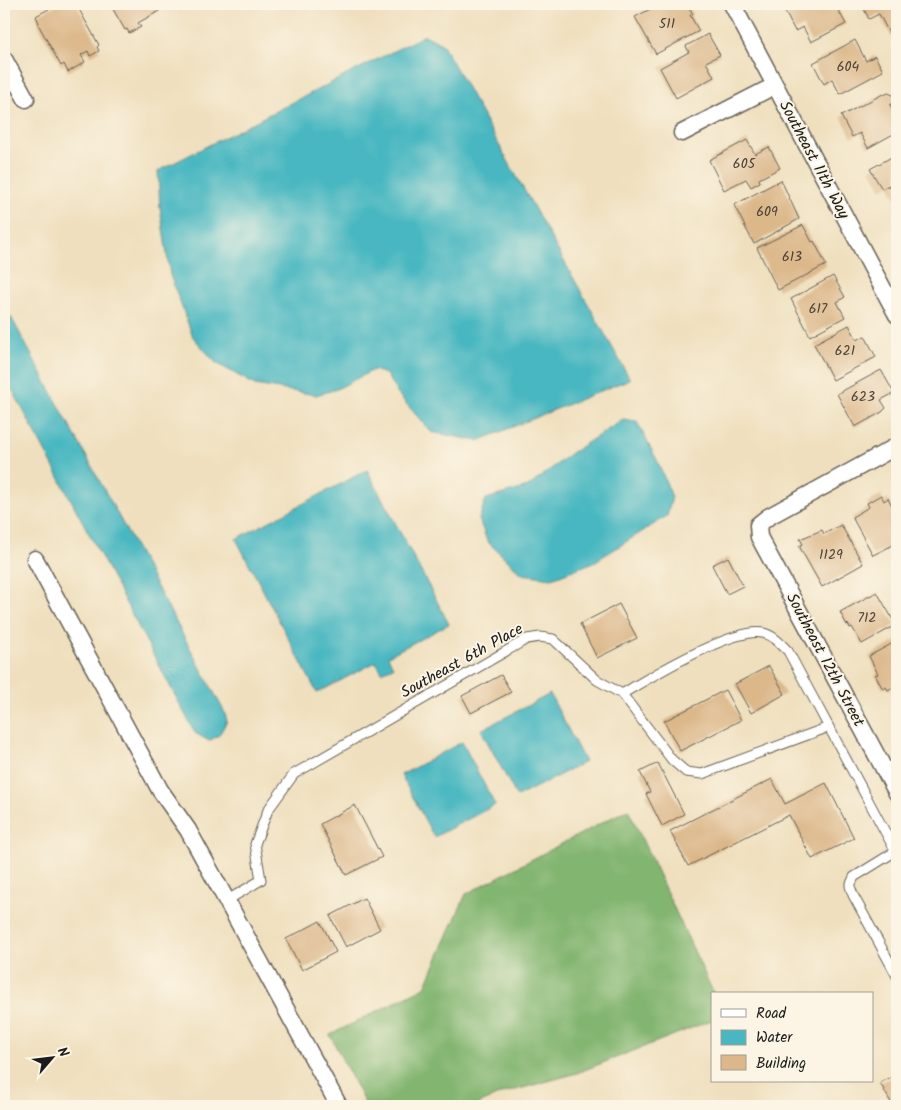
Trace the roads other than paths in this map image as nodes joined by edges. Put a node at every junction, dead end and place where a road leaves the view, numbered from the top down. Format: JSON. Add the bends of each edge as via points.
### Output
{"nodes":[{"id":1,"x":732,"y":4,"type":"edge"},
{"id":2,"x":4,"y":58,"type":"edge"},
{"id":3,"x":774,"y":86,"type":"junction"},
{"id":4,"x":26,"y":99,"type":"dead end"},
{"id":5,"x":682,"y":133,"type":"dead end"},
{"id":6,"x":897,"y":315,"type":"edge"},
{"id":7,"x":897,"y":446,"type":"edge"},
{"id":8,"x":35,"y":559,"type":"dead end"},
{"id":9,"x":622,"y":694,"type":"junction"},
{"id":10,"x":829,"y":727,"type":"junction"},
{"id":11,"x":897,"y":793,"type":"edge"},
{"id":12,"x":897,"y":853,"type":"edge"},
{"id":13,"x":226,"y":901,"type":"junction"},
{"id":14,"x":897,"y":976,"type":"edge"},
{"id":15,"x":338,"y":1106,"type":"edge"}],
"edges":[{"from":1,"to":3,"type":"street","name":"Southeast 11th Way"},
{"from":2,"to":4,"type":"street"},
{"from":3,"to":5,"type":"street"},
{"from":3,"to":6,"type":"street","name":"Southeast 11th Way"},
{"from":7,"to":11,"type":"street","name":"Southeast 12th Street","via":[[758,525],[759,537]]},
{"from":8,"to":13,"type":"street","via":[[160,790],[188,830]]},
{"from":9,"to":10,"type":"lane","via":[[672,760],[686,772],[702,774]]},
{"from":9,"to":10,"type":"lane","via":[[720,642],[746,634],[764,633],[788,651]]},
{"from":9,"to":13,"type":"lane","name":"Southeast 6th Place","via":[[597,680],[553,639],[527,639],[294,774],[268,810],[255,844],[261,880]]},
{"from":10,"to":12,"type":"lane"},
{"from":12,"to":14,"type":"lane","via":[[854,878],[850,886]]},
{"from":13,"to":15,"type":"street"}]}
